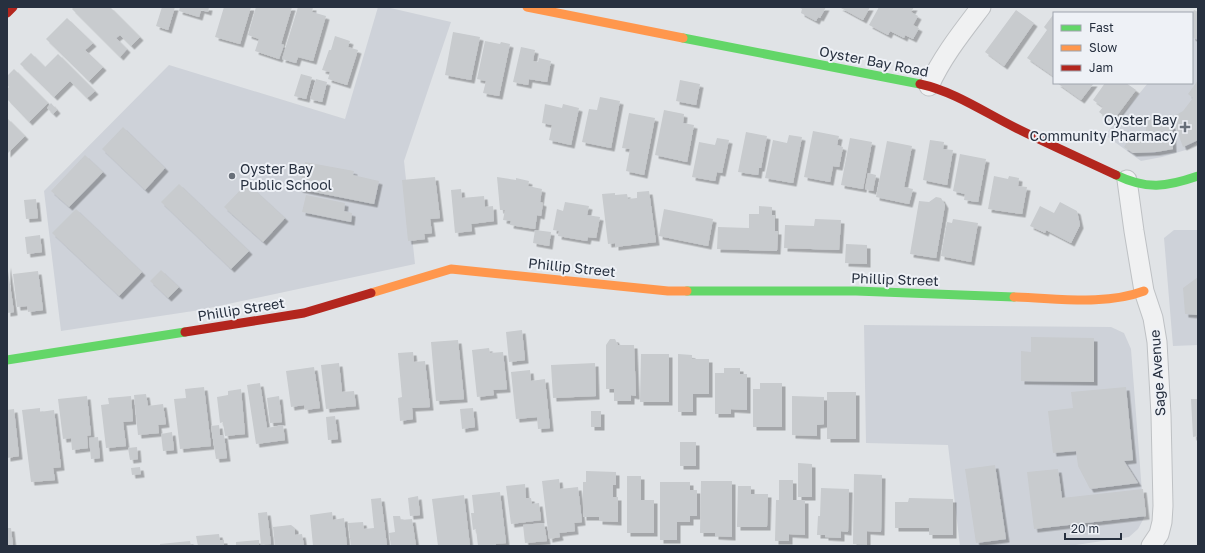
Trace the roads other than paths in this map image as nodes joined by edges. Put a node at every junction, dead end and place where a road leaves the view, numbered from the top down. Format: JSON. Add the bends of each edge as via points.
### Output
{"nodes":[{"id":1,"x":13,"y":7,"type":"edge"},
{"id":2,"x":527,"y":7,"type":"edge"},
{"id":3,"x":981,"y":7,"type":"edge"},
{"id":4,"x":7,"y":13,"type":"edge"},
{"id":5,"x":930,"y":86,"type":"junction"},
{"id":6,"x":1198,"y":176,"type":"edge"},
{"id":7,"x":1128,"y":180,"type":"junction"},
{"id":8,"x":1144,"y":292,"type":"junction"},
{"id":9,"x":7,"y":360,"type":"edge"},
{"id":10,"x":1151,"y":546,"type":"edge"}],
"edges":[{"from":1,"to":4,"type":"street"},
{"from":2,"to":5,"type":"street","name":"Oyster Bay Road"},
{"from":3,"to":5,"type":"street","via":[[946,54]]},
{"from":5,"to":7,"type":"street","name":"Oyster Bay Road"},
{"from":6,"to":7,"type":"street","name":"Oyster Bay Road","via":[[1159,186]]},
{"from":7,"to":8,"type":"street","name":"Sage Avenue"},
{"from":8,"to":9,"type":"street","name":"Phillip Street","via":[[1106,300],[856,291],[668,291],[450,269],[304,313]]},
{"from":8,"to":10,"type":"street","name":"Sage Avenue","via":[[1153,318],[1157,342],[1161,415],[1162,522],[1159,534]]}]}
